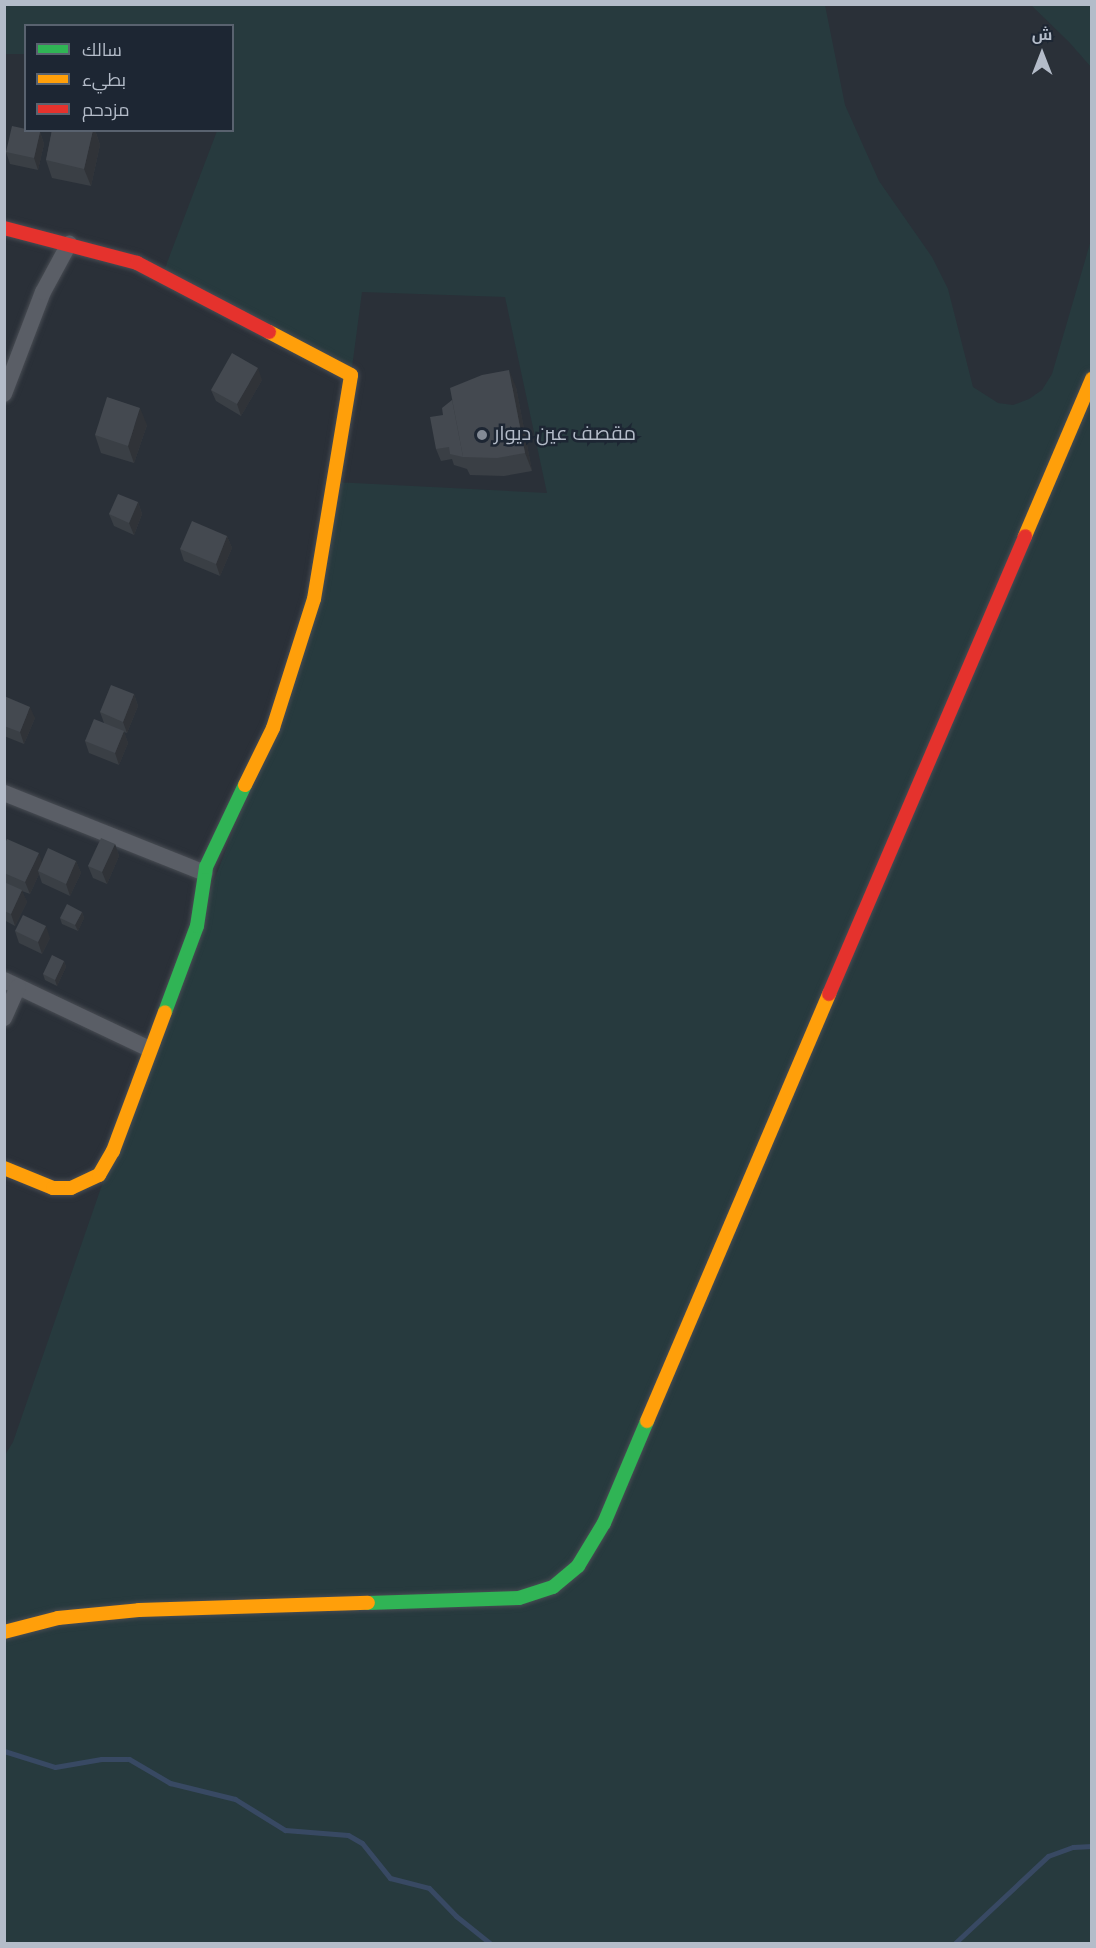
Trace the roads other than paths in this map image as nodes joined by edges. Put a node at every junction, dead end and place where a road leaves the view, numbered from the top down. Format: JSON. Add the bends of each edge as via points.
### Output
{"nodes":[{"id":1,"x":4,"y":228,"type":"edge"},
{"id":2,"x":69,"y":244,"type":"junction"},
{"id":3,"x":1092,"y":379,"type":"edge"},
{"id":4,"x":4,"y":394,"type":"edge"},
{"id":5,"x":4,"y":793,"type":"edge"},
{"id":6,"x":205,"y":873,"type":"junction"},
{"id":7,"x":11,"y":984,"type":"edge"},
{"id":8,"x":4,"y":1018,"type":"edge"},
{"id":9,"x":149,"y":1049,"type":"junction"},
{"id":10,"x":4,"y":1168,"type":"edge"},
{"id":11,"x":4,"y":1632,"type":"edge"}],
"edges":[{"from":1,"to":2,"type":"street"},
{"from":2,"to":4,"type":"street","via":[[43,292]]},
{"from":2,"to":6,"type":"street","via":[[137,263],[351,375],[314,599],[279,713]]},
{"from":3,"to":11,"type":"street","via":[[604,1523],[578,1566],[553,1587],[519,1598],[139,1610],[58,1618]]},
{"from":5,"to":6,"type":"street"},
{"from":6,"to":9,"type":"street","via":[[197,926]]},
{"from":7,"to":8,"type":"street"},
{"from":7,"to":9,"type":"street"},
{"from":9,"to":10,"type":"street","via":[[113,1152],[93,1179],[71,1188],[53,1188]]}]}
